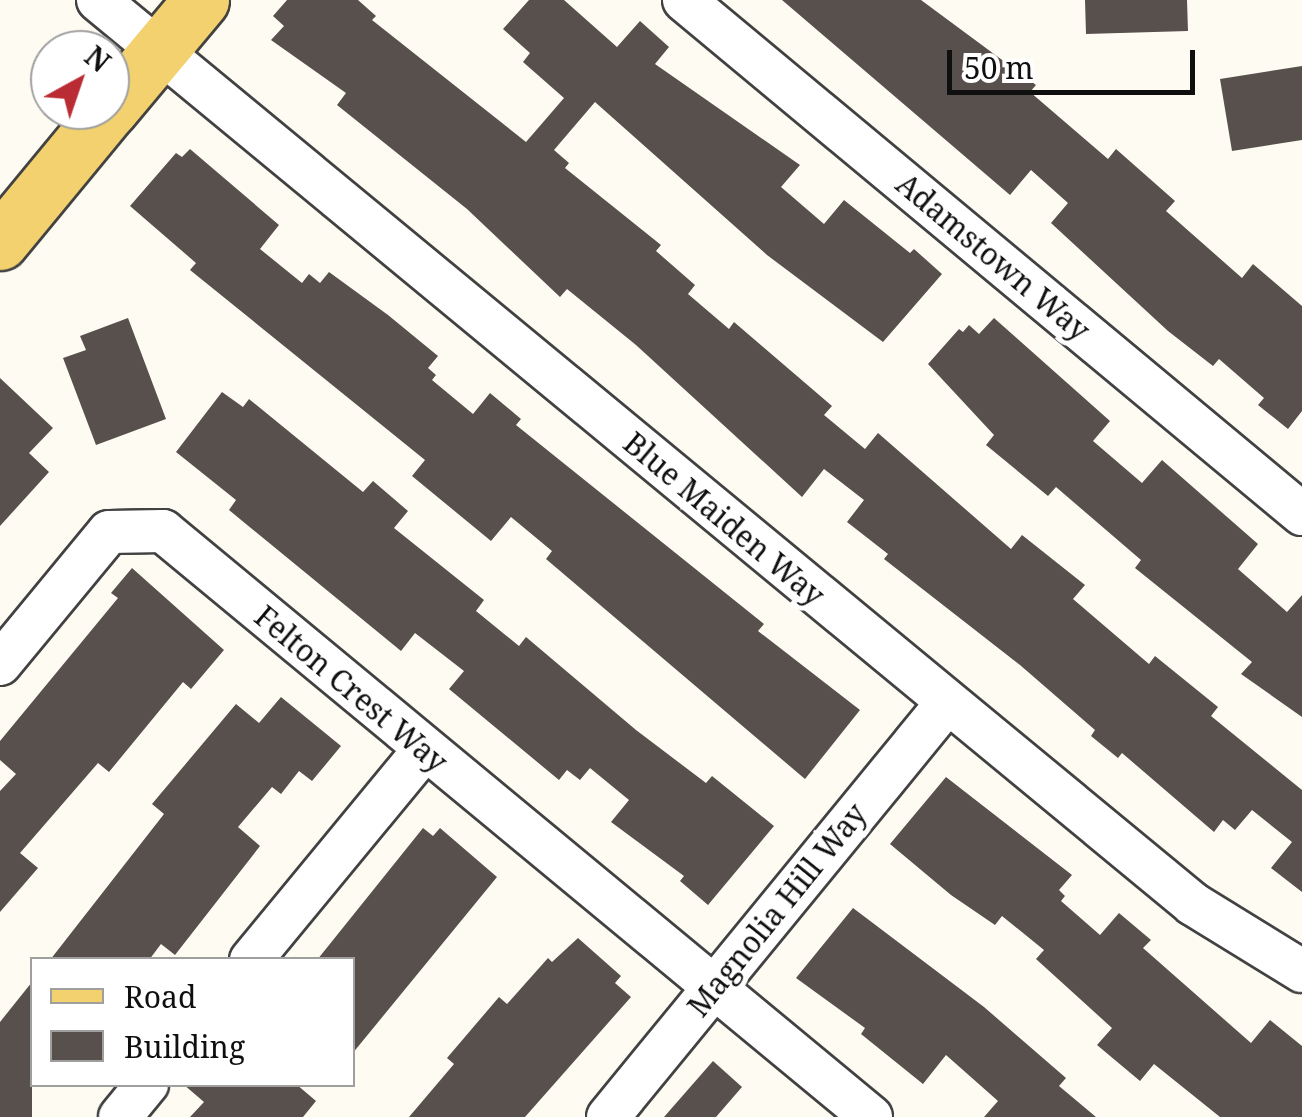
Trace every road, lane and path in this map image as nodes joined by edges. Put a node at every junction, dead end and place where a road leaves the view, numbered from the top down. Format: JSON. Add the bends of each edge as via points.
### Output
{"nodes":[{"id":1,"x":98,"y":0,"type":"edge"},
{"id":2,"x":201,"y":0,"type":"edge"},
{"id":3,"x":684,"y":0,"type":"edge"},
{"id":4,"x":159,"y":50,"type":"junction"},
{"id":5,"x":130,"y":86,"type":"edge"},
{"id":6,"x":93,"y":130,"type":"edge"},
{"id":7,"x":0,"y":242,"type":"edge"},
{"id":8,"x":1302,"y":514,"type":"edge"},
{"id":9,"x":0,"y":664,"type":"edge"},
{"id":10,"x":946,"y":703,"type":"junction"},
{"id":11,"x":423,"y":751,"type":"junction"},
{"id":12,"x":252,"y":957,"type":"edge"},
{"id":13,"x":1302,"y":971,"type":"edge"},
{"id":14,"x":716,"y":985,"type":"junction"},
{"id":15,"x":145,"y":1087,"type":"edge"},
{"id":16,"x":120,"y":1117,"type":"edge"},
{"id":17,"x":608,"y":1117,"type":"edge"},
{"id":18,"x":872,"y":1117,"type":"edge"}],
"edges":[{"from":1,"to":4,"type":"street","name":"Blue Maiden Way"},
{"from":2,"to":4,"type":"main road"},
{"from":3,"to":8,"type":"street","name":"Adamstown Way"},
{"from":4,"to":5,"type":"main road"},
{"from":4,"to":10,"type":"street","name":"Blue Maiden Way"},
{"from":6,"to":7,"type":"main road"},
{"from":9,"to":11,"type":"street","name":"Felton Crest Way","via":[[109,532],[163,530]]},
{"from":10,"to":13,"type":"street","name":"Blue Maiden Way","via":[[1194,904]]},
{"from":10,"to":14,"type":"street","name":"Magnolia Hill Way"},
{"from":11,"to":12,"type":"street"},
{"from":11,"to":14,"type":"street","name":"Felton Crest Way"},
{"from":14,"to":17,"type":"street","name":"Magnolia Hill Way"},
{"from":14,"to":18,"type":"street","name":"Felton Crest Way"},
{"from":15,"to":16,"type":"street"}]}
